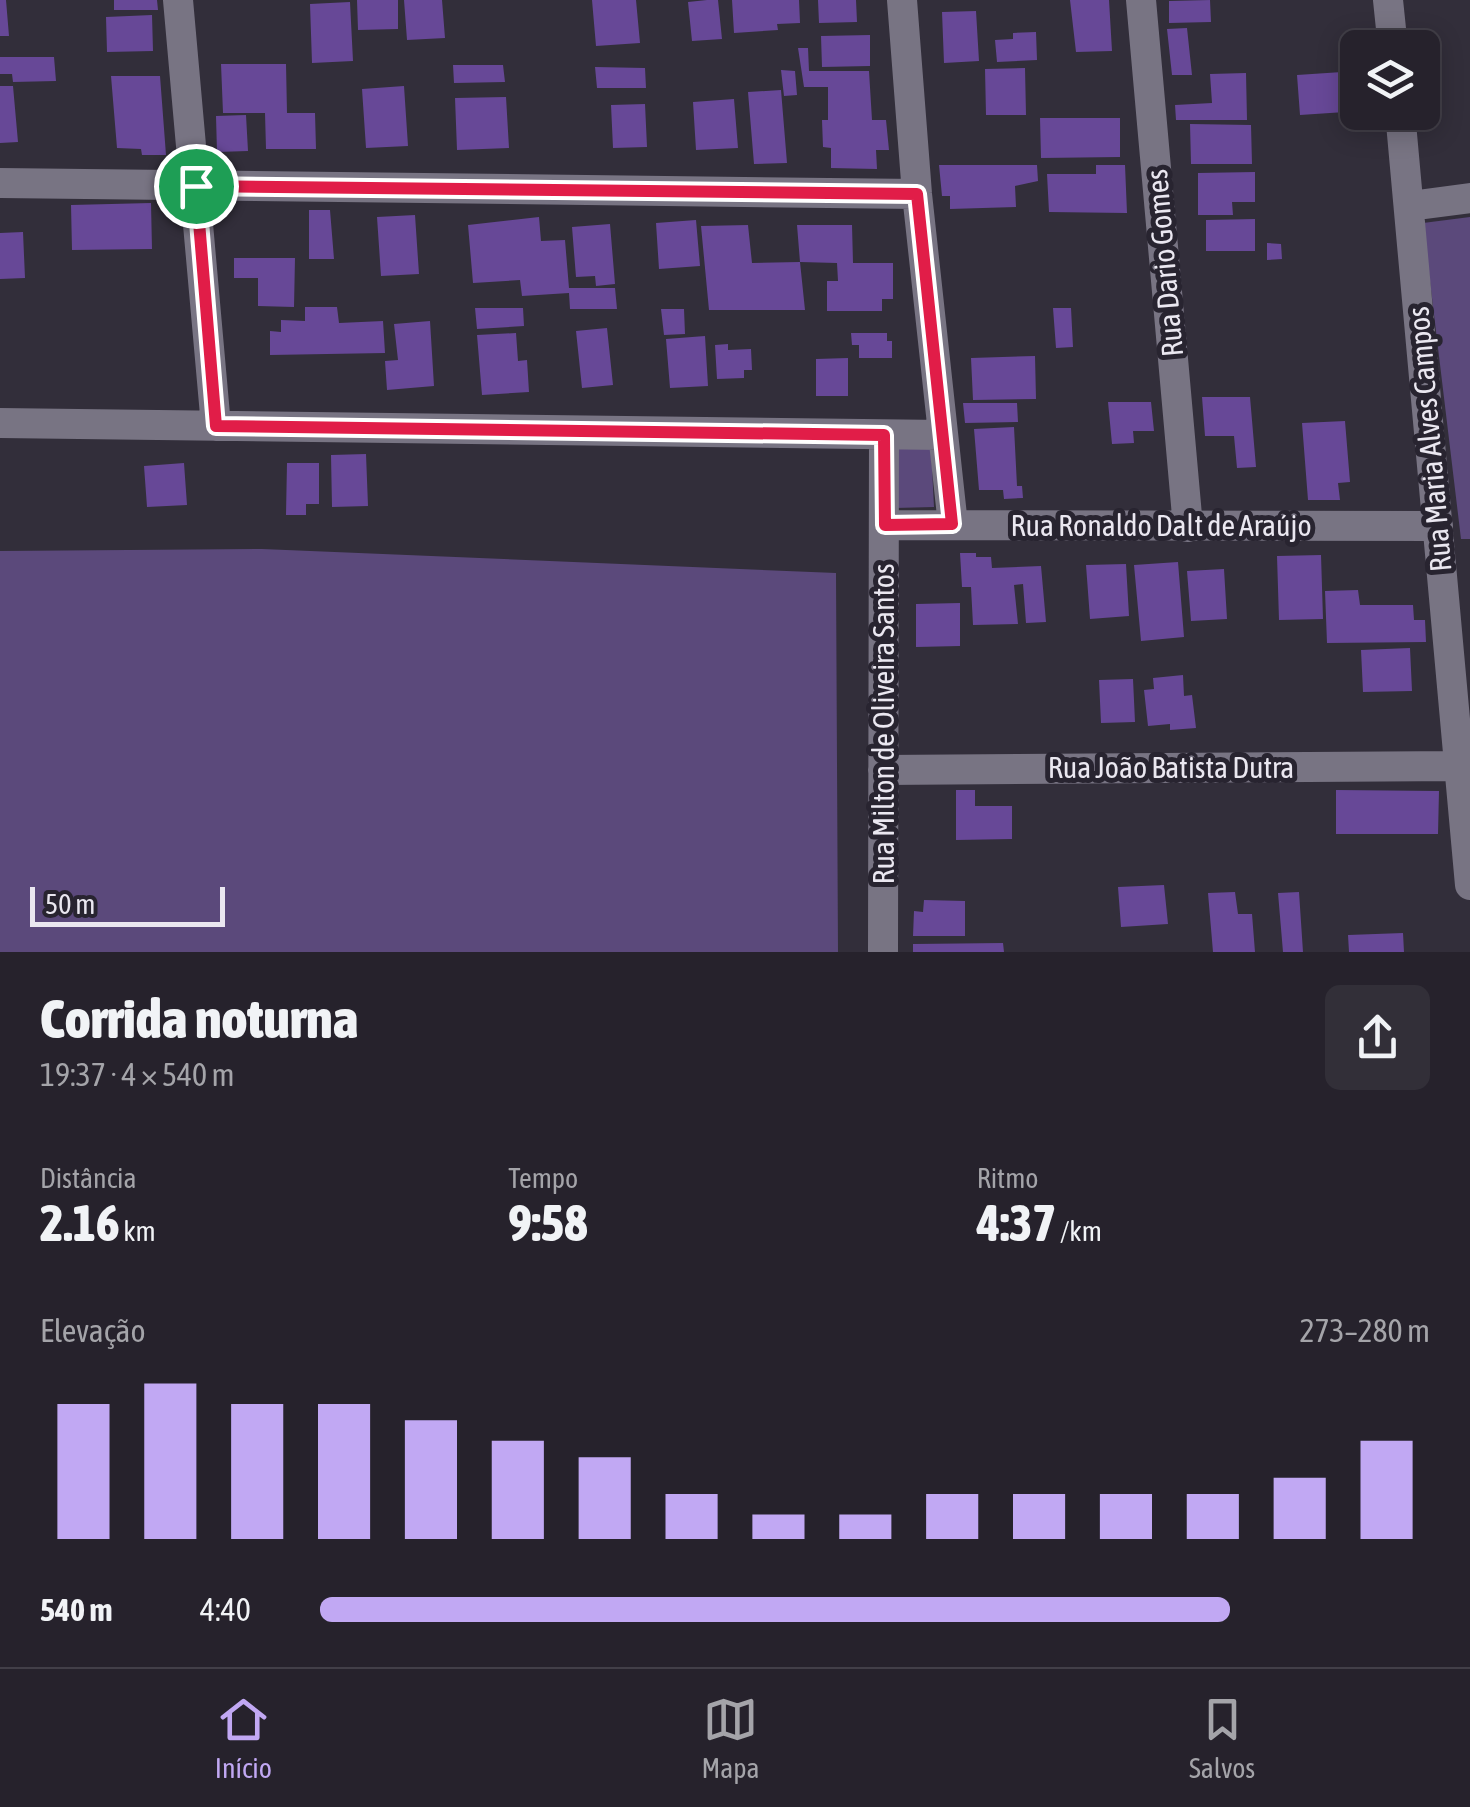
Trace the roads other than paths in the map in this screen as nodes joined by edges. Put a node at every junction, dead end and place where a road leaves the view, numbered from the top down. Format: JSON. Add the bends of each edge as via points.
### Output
{"nodes":[{"id":1,"x":178,"y":0,"type":"edge"},
{"id":2,"x":902,"y":0,"type":"edge"},
{"id":3,"x":1141,"y":0,"type":"edge"},
{"id":4,"x":1388,"y":0,"type":"edge"},
{"id":5,"x":1391,"y":30,"type":"edge"},
{"id":6,"x":1402,"y":130,"type":"edge"},
{"id":7,"x":0,"y":183,"type":"edge"},
{"id":8,"x":196,"y":186,"type":"junction"},
{"id":9,"x":917,"y":194,"type":"junction"},
{"id":10,"x":1470,"y":198,"type":"edge"},
{"id":11,"x":1410,"y":206,"type":"junction"},
{"id":12,"x":0,"y":423,"type":"edge"},
{"id":13,"x":216,"y":426,"type":"junction"},
{"id":14,"x":884,"y":435,"type":"junction"},
{"id":15,"x":943,"y":435,"type":"junction"},
{"id":16,"x":952,"y":524,"type":"junction"},
{"id":17,"x":885,"y":525,"type":"junction"},
{"id":18,"x":1438,"y":526,"type":"junction"},
{"id":19,"x":1188,"y":527,"type":"junction"},
{"id":20,"x":1456,"y":572,"type":"edge"},
{"id":21,"x":1459,"y":766,"type":"junction"},
{"id":22,"x":883,"y":770,"type":"junction"},
{"id":23,"x":1470,"y":885,"type":"edge"},
{"id":24,"x":883,"y":952,"type":"edge"}],
"edges":[{"from":1,"to":8,"type":"street"},
{"from":2,"to":9,"type":"street"},
{"from":3,"to":19,"type":"street","name":"Rua Dario Gomes"},
{"from":4,"to":5,"type":"street"},
{"from":6,"to":11,"type":"street","name":"Rua Maria Alves Campos"},
{"from":7,"to":8,"type":"street"},
{"from":8,"to":9,"type":"street"},
{"from":8,"to":13,"type":"street"},
{"from":9,"to":15,"type":"street"},
{"from":10,"to":11,"type":"street"},
{"from":11,"to":18,"type":"street","name":"Rua Maria Alves Campos"},
{"from":12,"to":13,"type":"street"},
{"from":13,"to":14,"type":"street"},
{"from":14,"to":15,"type":"street"},
{"from":14,"to":17,"type":"street","name":"Rua Milton de Oliveira Santos"},
{"from":15,"to":16,"type":"street"},
{"from":16,"to":17,"type":"street","name":"Rua Ronaldo Dalt de Araújo"},
{"from":16,"to":19,"type":"street","name":"Rua Ronaldo Dalt de Araújo"},
{"from":17,"to":22,"type":"street","name":"Rua Milton de Oliveira Santos"},
{"from":18,"to":19,"type":"street","name":"Rua Ronaldo Dalt de Araújo"},
{"from":18,"to":20,"type":"street","name":"Rua Maria Alves Campos"},
{"from":20,"to":21,"type":"street","name":"Rua Maria Alves Campos"},
{"from":21,"to":22,"type":"street","name":"Rua João Batista Dutra"},
{"from":21,"to":23,"type":"street","name":"Rua Maria Alves Campos"},
{"from":22,"to":24,"type":"street","name":"Rua Milton de Oliveira Santos"}]}
